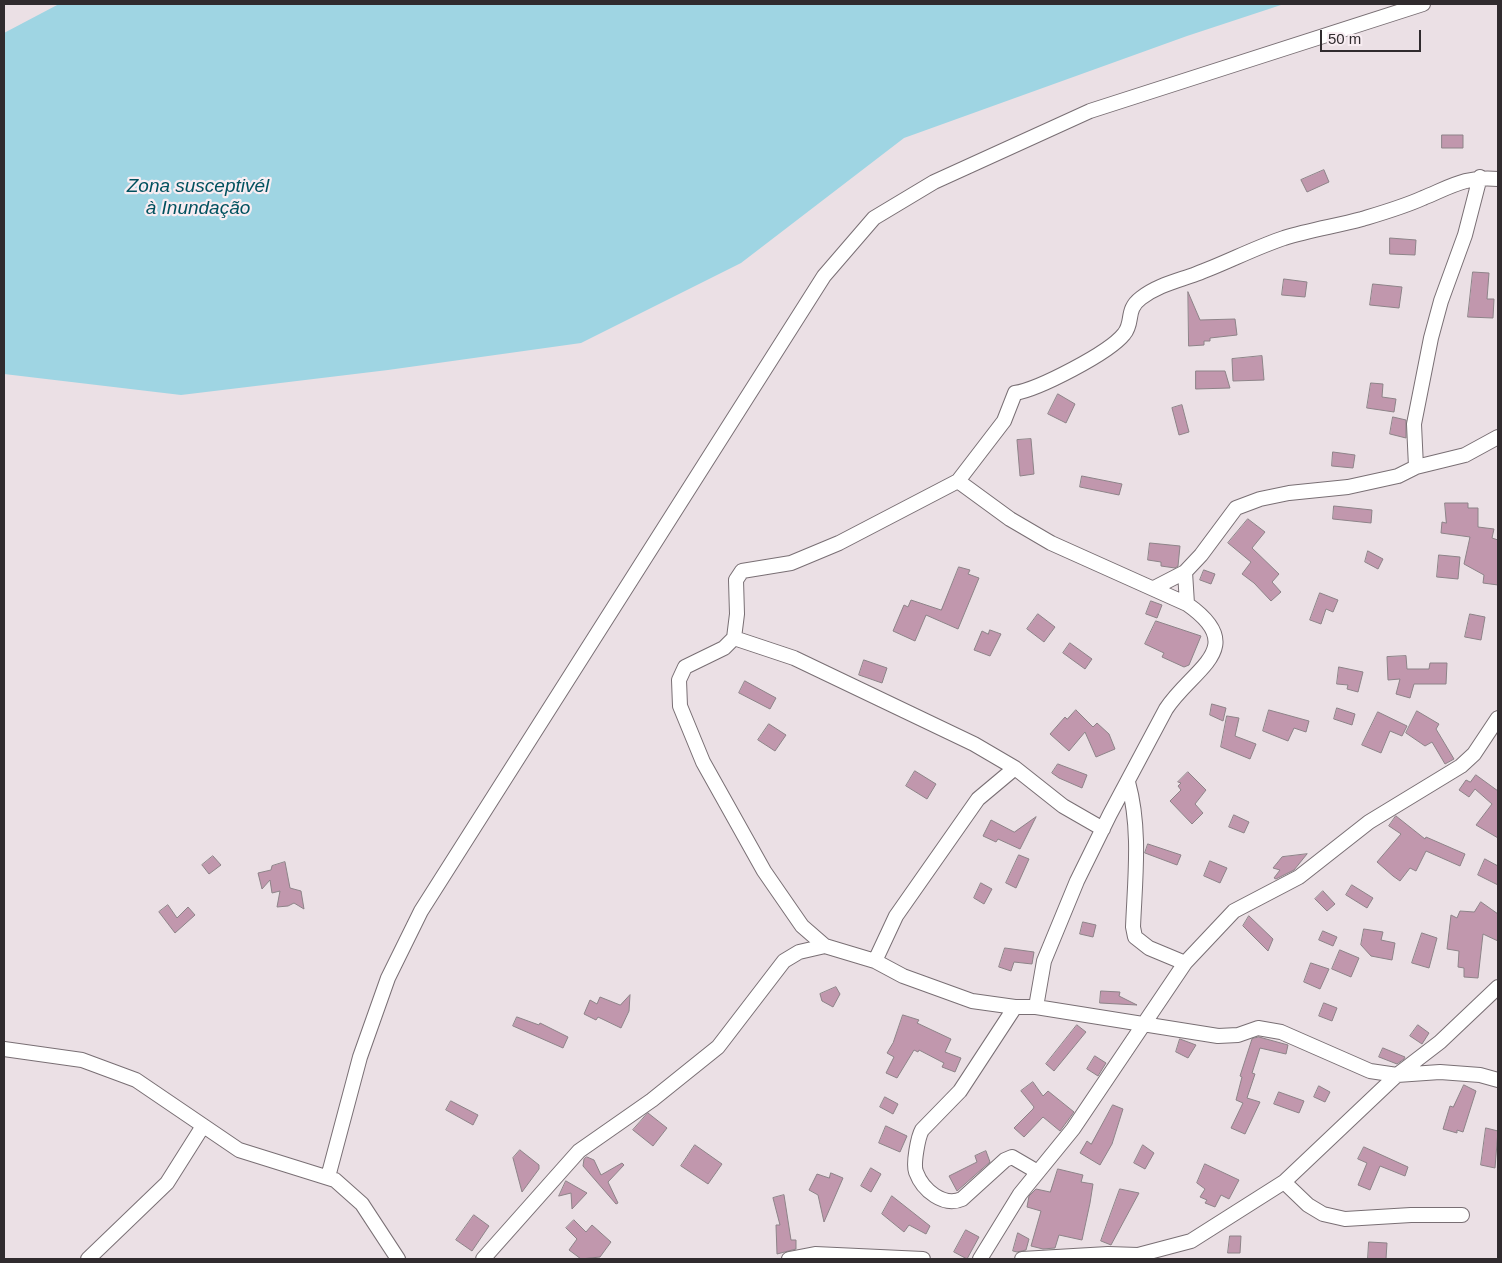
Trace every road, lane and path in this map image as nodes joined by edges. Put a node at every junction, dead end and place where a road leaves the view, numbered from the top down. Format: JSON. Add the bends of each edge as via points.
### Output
{"nodes":[{"id":1,"x":1423,"y":4,"type":"edge"},
{"id":2,"x":1480,"y":177,"type":"junction"},
{"id":3,"x":1498,"y":179,"type":"edge"},
{"id":4,"x":1498,"y":436,"type":"edge"},
{"id":5,"x":1416,"y":467,"type":"junction"},
{"id":6,"x":958,"y":482,"type":"junction"},
{"id":7,"x":1185,"y":572,"type":"junction"},
{"id":8,"x":1154,"y":588,"type":"junction"},
{"id":9,"x":1187,"y":604,"type":"junction"},
{"id":10,"x":734,"y":638,"type":"junction"},
{"id":11,"x":1498,"y":718,"type":"edge"},
{"id":12,"x":1015,"y":768,"type":"junction"},
{"id":13,"x":1128,"y":782,"type":"junction"},
{"id":14,"x":1103,"y":829,"type":"junction"},
{"id":15,"x":825,"y":946,"type":"junction"},
{"id":16,"x":875,"y":961,"type":"junction"},
{"id":17,"x":1185,"y":962,"type":"junction"},
{"id":18,"x":1498,"y":986,"type":"edge"},
{"id":19,"x":1036,"y":1007,"type":"junction"},
{"id":20,"x":1015,"y":1008,"type":"junction"},
{"id":21,"x":1143,"y":1025,"type":"junction"},
{"id":22,"x":4,"y":1049,"type":"edge"},
{"id":23,"x":1397,"y":1075,"type":"junction"},
{"id":24,"x":1498,"y":1080,"type":"edge"},
{"id":25,"x":203,"y":1126,"type":"junction"},
{"id":26,"x":1036,"y":1171,"type":"junction"},
{"id":27,"x":328,"y":1177,"type":"junction"},
{"id":28,"x":1284,"y":1182,"type":"junction"},
{"id":29,"x":1462,"y":1215,"type":"dead end"},
{"id":30,"x":1140,"y":1257,"type":"edge"},
{"id":31,"x":88,"y":1259,"type":"edge"},
{"id":32,"x":398,"y":1259,"type":"edge"},
{"id":33,"x":483,"y":1259,"type":"edge"},
{"id":34,"x":789,"y":1259,"type":"edge"},
{"id":35,"x":923,"y":1259,"type":"edge"},
{"id":36,"x":980,"y":1259,"type":"edge"},
{"id":37,"x":1022,"y":1259,"type":"edge"}],
"edges":[{"from":1,"to":27,"type":"street","via":[[1090,111],[934,182],[874,218],[824,276],[421,912],[388,978],[360,1057]]},
{"from":2,"to":3,"type":"street"},
{"from":2,"to":5,"type":"street","via":[[1465,235],[1440,301],[1431,338],[1414,424]]},
{"from":2,"to":6,"type":"street","via":[[1463,180],[1422,199],[1362,219],[1284,238],[1171,281],[1141,298],[1130,312],[1125,334],[1117,342],[1039,386],[1015,394],[1004,421]]},
{"from":4,"to":5,"type":"street","via":[[1465,455]]},
{"from":5,"to":7,"type":"street","via":[[1398,476],[1357,486],[1289,492],[1236,508]]},
{"from":6,"to":8,"type":"street","via":[[1051,543]]},
{"from":6,"to":10,"type":"street","via":[[839,543],[791,563],[742,572],[736,580]]},
{"from":7,"to":8,"type":"street"},
{"from":7,"to":9,"type":"street"},
{"from":8,"to":9,"type":"street"},
{"from":9,"to":13,"type":"street","via":[[1204,615],[1212,626],[1217,637],[1216,648],[1210,659],[1176,694]]},
{"from":10,"to":12,"type":"street","via":[[794,658],[974,744]]},
{"from":10,"to":15,"type":"street","via":[[724,648],[685,667],[679,680],[680,706],[703,762],[764,871],[802,926]]},
{"from":11,"to":17,"type":"street","via":[[1474,754],[1461,766],[1368,822],[1298,878],[1234,911]]},
{"from":12,"to":14,"type":"street","via":[[1063,806]]},
{"from":12,"to":16,"type":"street","via":[[978,799],[896,916]]},
{"from":13,"to":14,"type":"street"},
{"from":13,"to":17,"type":"street","via":[[1136,817],[1135,937],[1149,948]]},
{"from":14,"to":19,"type":"street","via":[[1044,960]]},
{"from":15,"to":16,"type":"street"},
{"from":15,"to":33,"type":"street","via":[[799,952],[784,961],[718,1047],[652,1100],[579,1151]]},
{"from":16,"to":20,"type":"street","via":[[903,976],[972,1001]]},
{"from":17,"to":21,"type":"street"},
{"from":18,"to":23,"type":"street","via":[[1440,1042]]},
{"from":19,"to":20,"type":"street"},
{"from":19,"to":21,"type":"street"},
{"from":20,"to":26,"type":"street","via":[[960,1091],[918,1136],[915,1168],[924,1184],[938,1198],[954,1203],[962,1200],[1005,1160],[1012,1158]]},
{"from":21,"to":23,"type":"street","via":[[1218,1036],[1238,1035],[1258,1028],[1281,1032],[1370,1071]]},
{"from":21,"to":26,"type":"street","via":[[1073,1129]]},
{"from":22,"to":25,"type":"street","via":[[82,1060],[136,1080]]},
{"from":23,"to":24,"type":"street","via":[[1440,1072]]},
{"from":23,"to":28,"type":"street"},
{"from":25,"to":27,"type":"street","via":[[239,1150]]},
{"from":25,"to":31,"type":"street","via":[[167,1183]]},
{"from":26,"to":36,"type":"street"},
{"from":27,"to":32,"type":"street","via":[[362,1204]]},
{"from":28,"to":29,"type":"street","via":[[1308,1205],[1323,1214],[1345,1219]]},
{"from":28,"to":30,"type":"street","via":[[1191,1241]]},
{"from":30,"to":37,"type":"street","via":[[1108,1254]]},
{"from":34,"to":35,"type":"street","via":[[815,1254]]}]}
